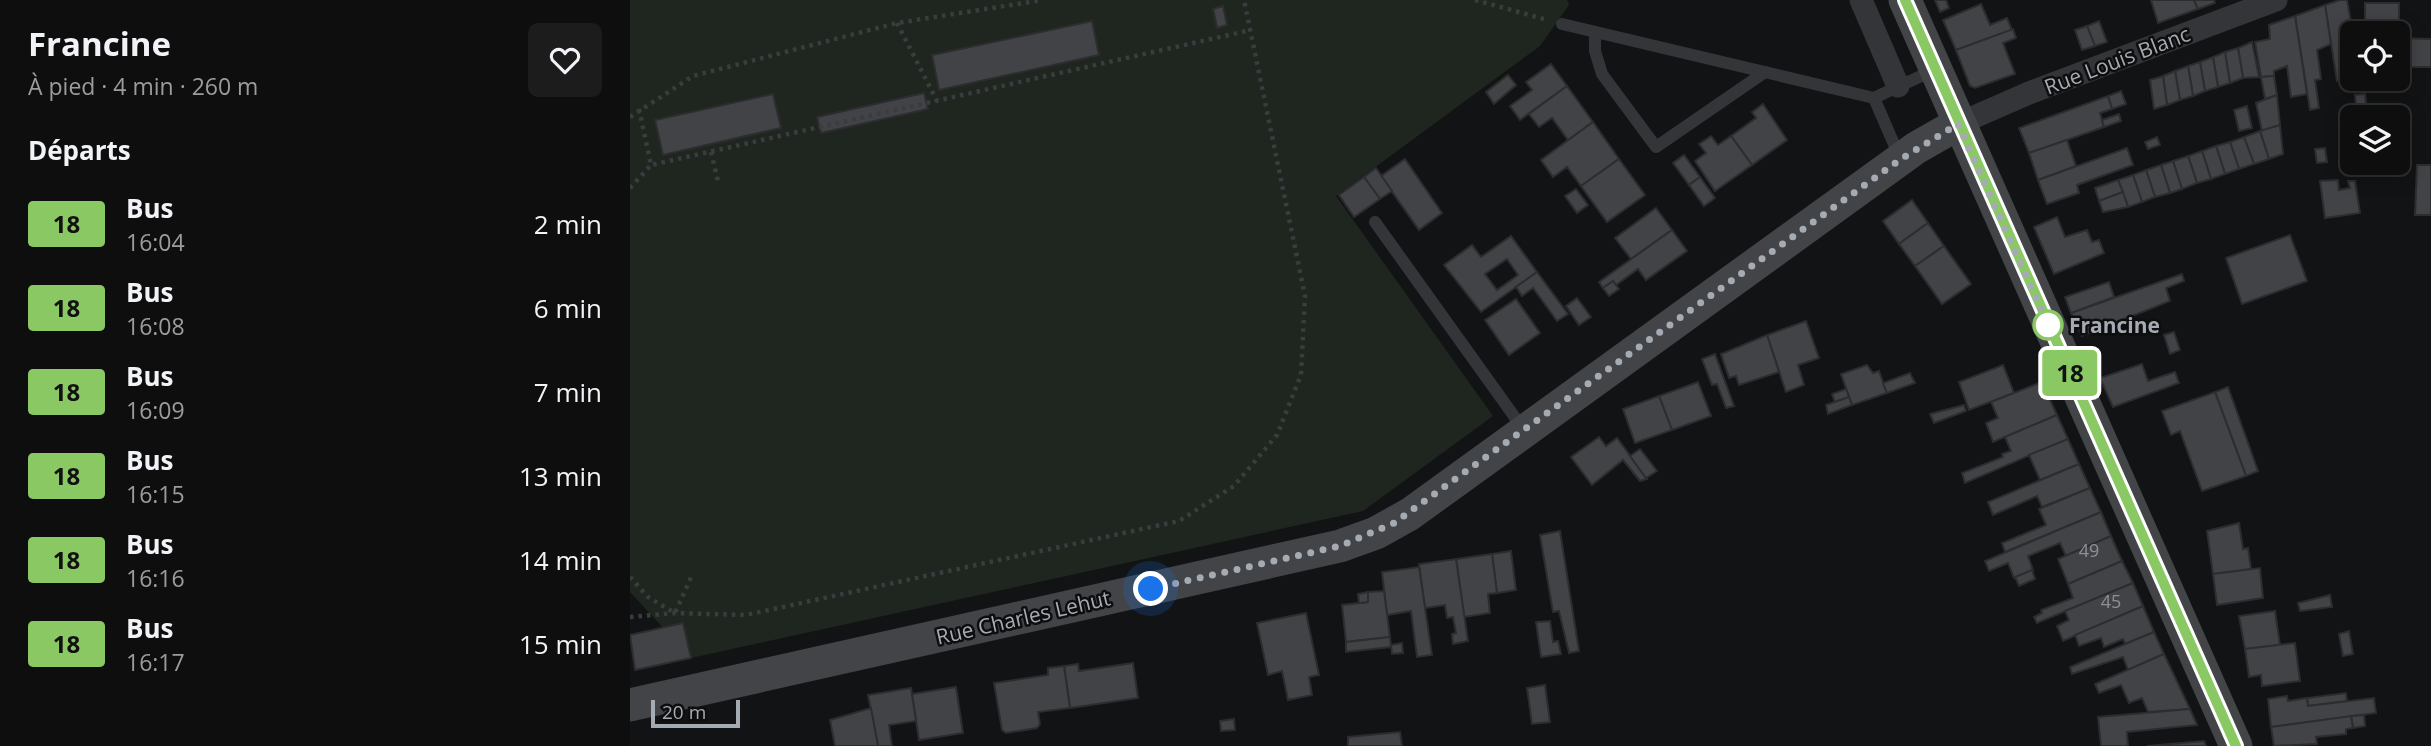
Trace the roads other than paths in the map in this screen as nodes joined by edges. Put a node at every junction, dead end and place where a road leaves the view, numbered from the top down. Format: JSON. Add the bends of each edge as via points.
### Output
{"nodes":[{"id":1,"x":1861,"y":0,"type":"edge"},
{"id":2,"x":1905,"y":0,"type":"edge"},
{"id":3,"x":2276,"y":0,"type":"edge"},
{"id":4,"x":1562,"y":24,"type":"road end"},
{"id":5,"x":1595,"y":32,"type":"junction"},
{"id":6,"x":1934,"y":70,"type":"junction"},
{"id":7,"x":1765,"y":72,"type":"junction"},
{"id":8,"x":1898,"y":86,"type":"junction"},
{"id":9,"x":1874,"y":98,"type":"junction"},
{"id":10,"x":1958,"y":124,"type":"junction"},
{"id":11,"x":1901,"y":159,"type":"junction"},
{"id":12,"x":1375,"y":222,"type":"dead end"},
{"id":13,"x":1524,"y":430,"type":"junction"},
{"id":14,"x":630,"y":705,"type":"edge"},
{"id":15,"x":2236,"y":746,"type":"edge"}],
"edges":[{"from":1,"to":8,"type":"street"},
{"from":2,"to":6,"type":"street"},
{"from":3,"to":10,"type":"street","name":"Rue Louis Blanc"},
{"from":4,"to":5,"type":"lane"},
{"from":5,"to":7,"type":"lane"},
{"from":5,"to":7,"type":"lane","via":[[1602,74],[1656,146]]},
{"from":6,"to":8,"type":"lane"},
{"from":6,"to":10,"type":"street"},
{"from":7,"to":9,"type":"lane"},
{"from":8,"to":9,"type":"lane"},
{"from":9,"to":11,"type":"lane"},
{"from":10,"to":11,"type":"street","name":"Rue Charles Lehut"},
{"from":10,"to":15,"type":"street"},
{"from":11,"to":13,"type":"street","name":"Rue Charles Lehut"},
{"from":12,"to":13,"type":"lane"},
{"from":13,"to":14,"type":"street","name":"Rue Charles Lehut","via":[[1410,514],[1340,546]]}]}
